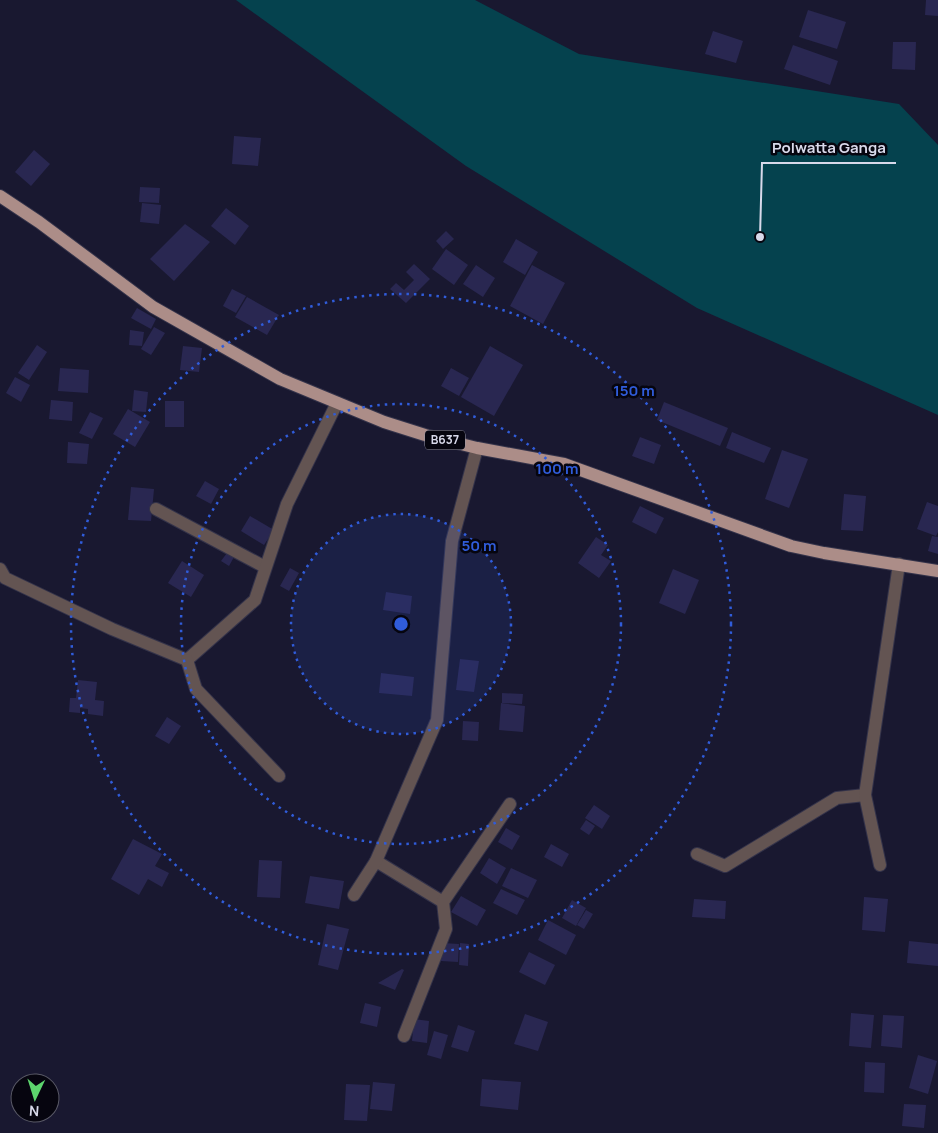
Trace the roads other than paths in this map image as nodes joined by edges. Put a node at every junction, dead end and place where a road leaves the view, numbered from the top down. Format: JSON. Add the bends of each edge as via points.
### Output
{"nodes":[{"id":1,"x":0,"y":196,"type":"edge"},
{"id":2,"x":337,"y":403,"type":"junction"},
{"id":3,"x":477,"y":448,"type":"junction"},
{"id":4,"x":156,"y":509,"type":"dead end"},
{"id":5,"x":899,"y":564,"type":"junction"},
{"id":6,"x":265,"y":567,"type":"junction"},
{"id":7,"x":0,"y":569,"type":"edge"},
{"id":8,"x":938,"y":571,"type":"edge"},
{"id":9,"x":187,"y":660,"type":"junction"},
{"id":10,"x":279,"y":776,"type":"dead end"},
{"id":11,"x":865,"y":796,"type":"junction"},
{"id":12,"x":510,"y":804,"type":"dead end"},
{"id":13,"x":698,"y":854,"type":"dead end"},
{"id":14,"x":376,"y":861,"type":"junction"},
{"id":15,"x":880,"y":865,"type":"dead end"},
{"id":16,"x":354,"y":895,"type":"dead end"},
{"id":17,"x":443,"y":902,"type":"junction"},
{"id":18,"x":404,"y":1036,"type":"dead end"}],
"edges":[{"from":1,"to":2,"type":"main road","number":"B637","via":[[153,307],[280,379]]},
{"from":2,"to":3,"type":"main road","number":"B637","via":[[417,433]]},
{"from":2,"to":6,"type":"street","via":[[287,504]]},
{"from":3,"to":5,"type":"main road","number":"B637","via":[[564,464],[603,476],[792,546]]},
{"from":3,"to":14,"type":"street","via":[[452,541],[437,720]]},
{"from":4,"to":6,"type":"street"},
{"from":5,"to":8,"type":"main road","number":"B637"},
{"from":5,"to":11,"type":"street"},
{"from":6,"to":9,"type":"street","via":[[255,600]]},
{"from":7,"to":9,"type":"street","via":[[5,578],[112,629]]},
{"from":9,"to":10,"type":"street","via":[[196,689]]},
{"from":11,"to":13,"type":"street","via":[[837,798],[725,866]]},
{"from":11,"to":15,"type":"street"},
{"from":12,"to":17,"type":"street"},
{"from":14,"to":16,"type":"street"},
{"from":14,"to":17,"type":"street"},
{"from":17,"to":18,"type":"street","via":[[446,929]]}]}
